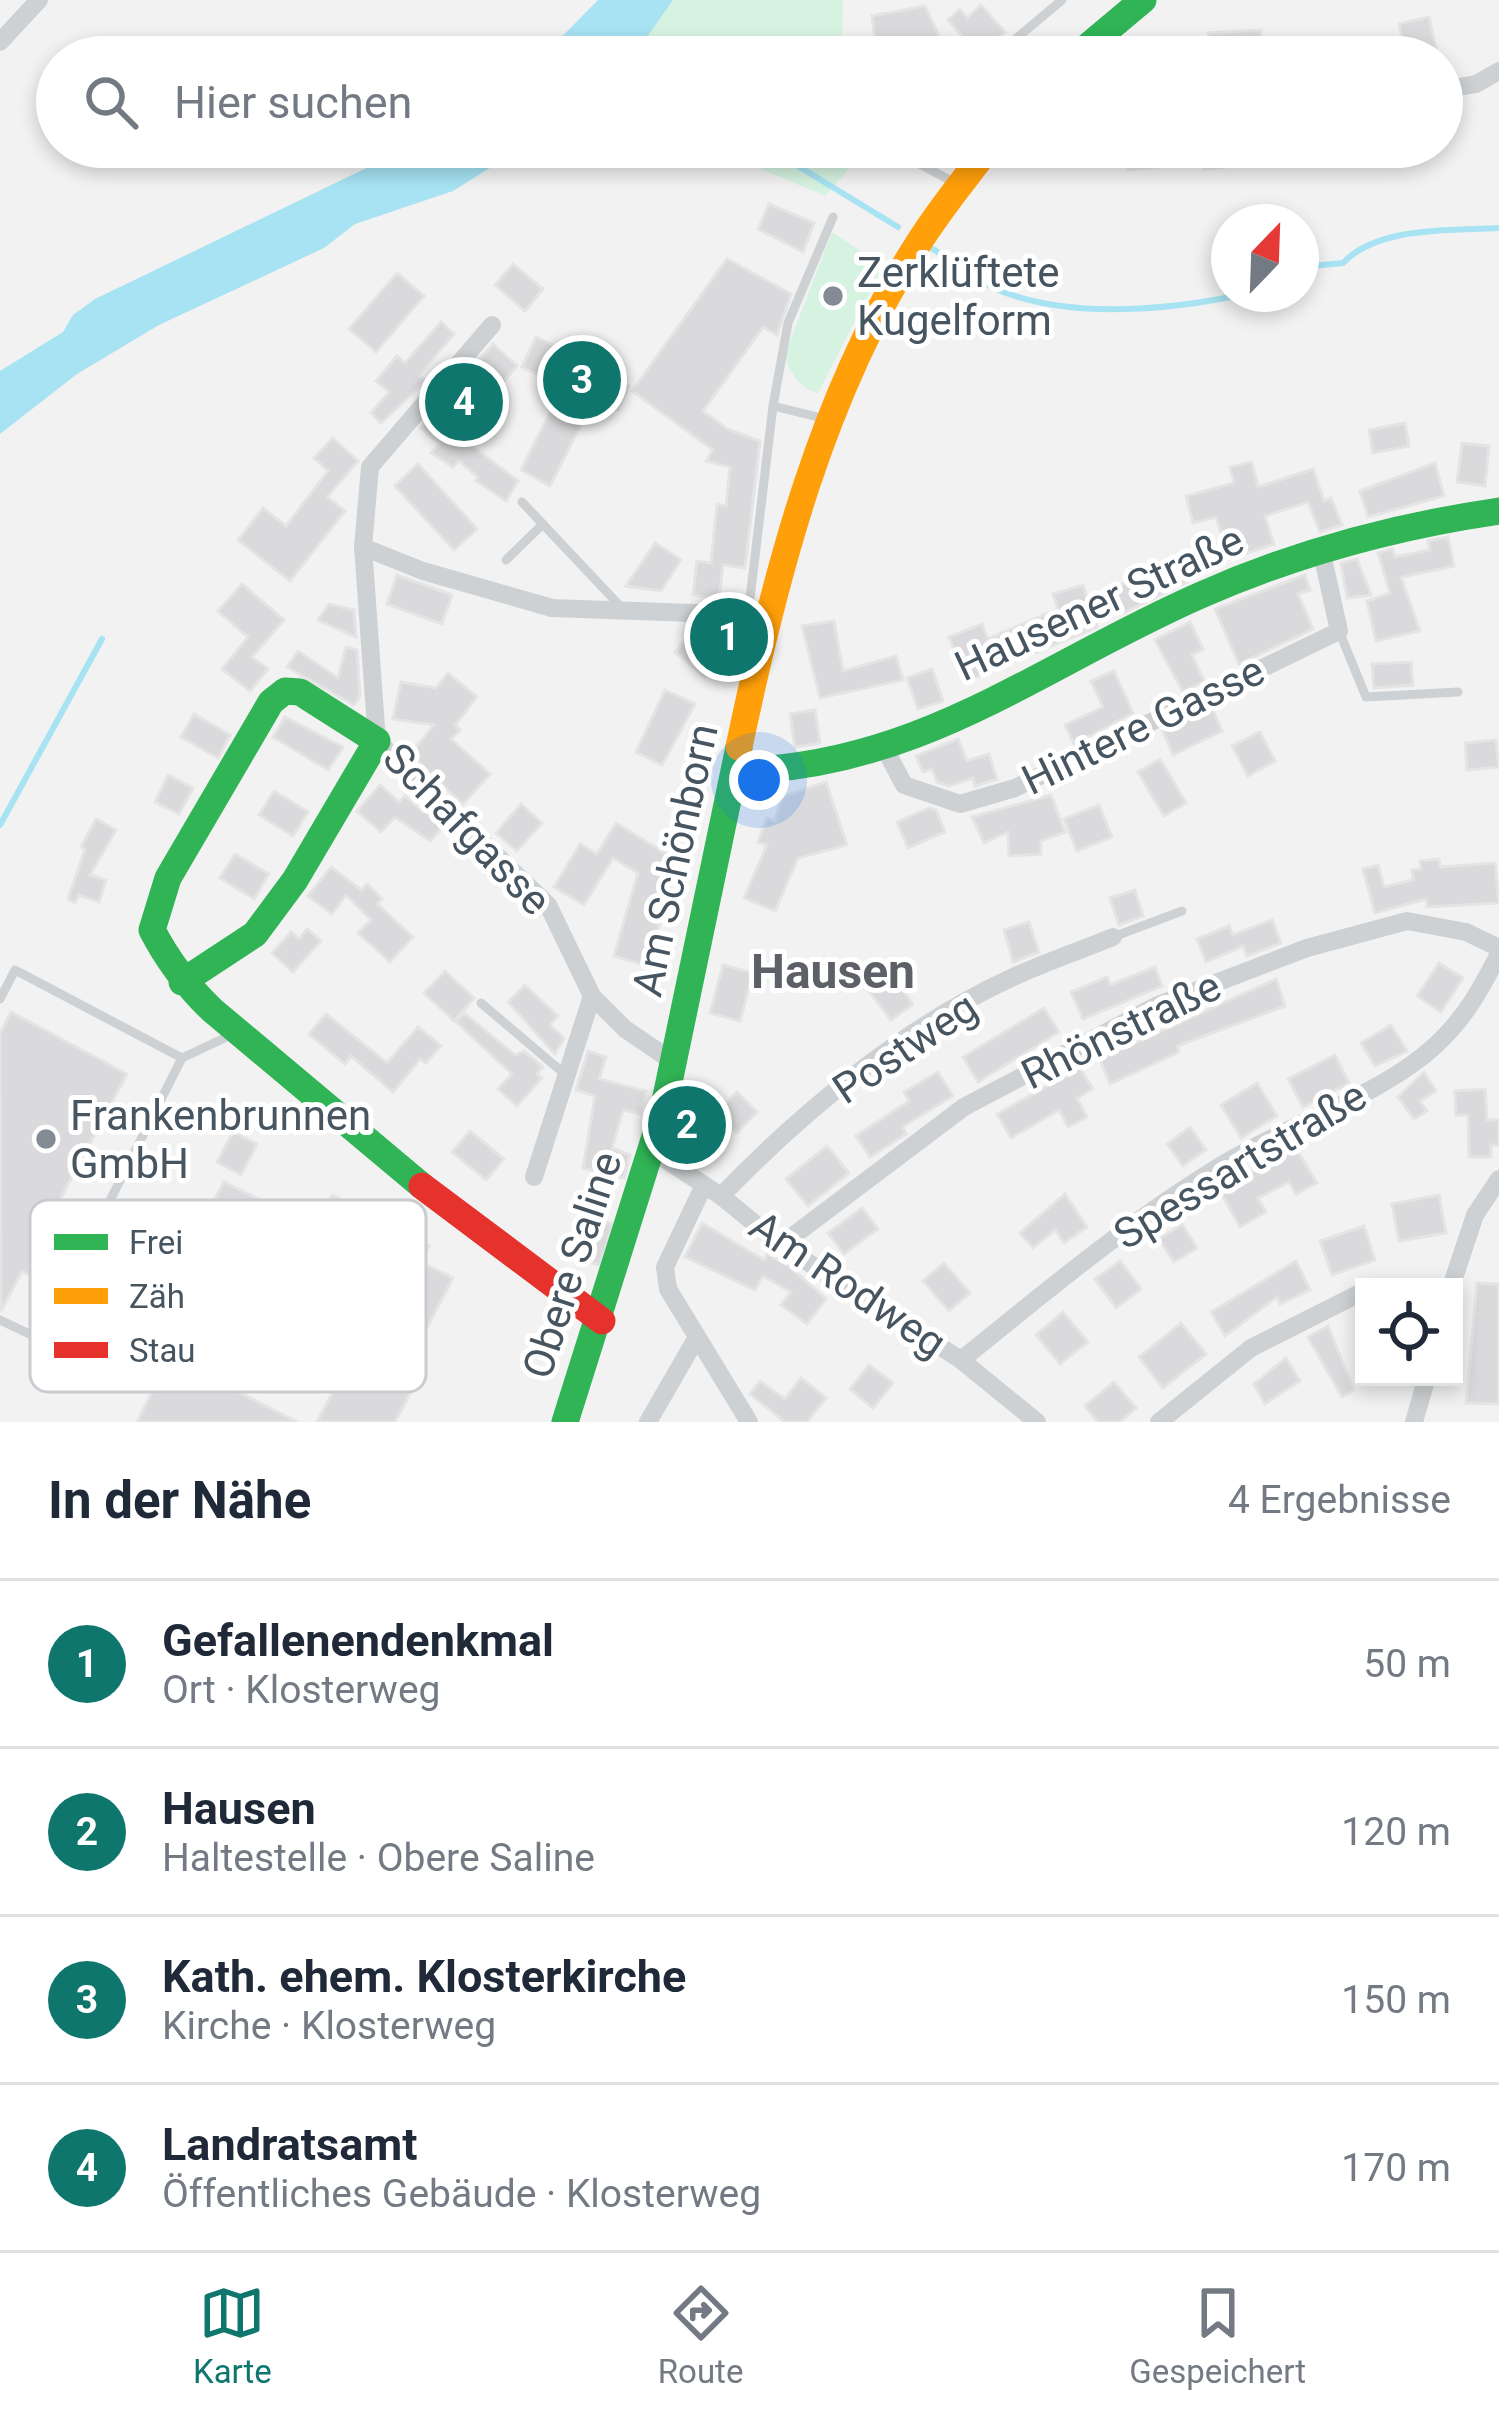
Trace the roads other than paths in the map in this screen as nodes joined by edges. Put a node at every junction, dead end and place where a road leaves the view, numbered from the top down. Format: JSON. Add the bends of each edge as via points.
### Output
{"nodes":[{"id":1,"x":39,"y":0,"type":"edge"},
{"id":2,"x":1062,"y":0,"type":"edge"},
{"id":3,"x":1143,"y":0,"type":"edge"},
{"id":4,"x":1019,"y":36,"type":"edge"},
{"id":5,"x":1100,"y":36,"type":"edge"},
{"id":6,"x":0,"y":42,"type":"edge"},
{"id":7,"x":1499,"y":71,"type":"edge"},
{"id":8,"x":1463,"y":83,"type":"edge"},
{"id":9,"x":927,"y":168,"type":"edge"},
{"id":10,"x":971,"y":168,"type":"edge"},
{"id":11,"x":957,"y":184,"type":"junction"},
{"id":12,"x":833,"y":217,"type":"dead end"},
{"id":13,"x":492,"y":325,"type":"dead end"},
{"id":14,"x":773,"y":406,"type":"junction"},
{"id":15,"x":830,"y":420,"type":"junction"},
{"id":16,"x":521,"y":502,"type":"dead end"},
{"id":17,"x":1499,"y":511,"type":"edge"},
{"id":18,"x":543,"y":524,"type":"junction"},
{"id":19,"x":363,"y":547,"type":"junction"},
{"id":20,"x":1322,"y":549,"type":"junction"},
{"id":21,"x":506,"y":560,"type":"dead end"},
{"id":22,"x":624,"y":610,"type":"junction"},
{"id":23,"x":758,"y":620,"type":"junction"},
{"id":24,"x":1339,"y":631,"type":"junction"},
{"id":25,"x":1458,"y":692,"type":"dead end"},
{"id":26,"x":377,"y":741,"type":"junction"},
{"id":27,"x":884,"y":747,"type":"junction"},
{"id":28,"x":737,"y":771,"type":"junction"},
{"id":29,"x":1182,"y":911,"type":"dead end"},
{"id":30,"x":1113,"y":937,"type":"joint"},
{"id":31,"x":1499,"y":951,"type":"edge"},
{"id":32,"x":182,"y":982,"type":"junction"},
{"id":33,"x":592,"y":996,"type":"junction"},
{"id":34,"x":0,"y":999,"type":"edge"},
{"id":35,"x":482,"y":1003,"type":"dead end"},
{"id":36,"x":238,"y":1032,"type":"junction"},
{"id":37,"x":182,"y":1058,"type":"junction"},
{"id":38,"x":675,"y":1063,"type":"junction"},
{"id":39,"x":567,"y":1076,"type":"junction"},
{"id":40,"x":654,"y":1152,"type":"junction"},
{"id":41,"x":534,"y":1178,"type":"dead end"},
{"id":42,"x":1499,"y":1179,"type":"edge"},
{"id":43,"x":713,"y":1190,"type":"junction"},
{"id":44,"x":110,"y":1200,"type":"edge"},
{"id":45,"x":781,"y":1246,"type":"junction"},
{"id":46,"x":1454,"y":1278,"type":"edge"},
{"id":47,"x":1355,"y":1296,"type":"edge"},
{"id":48,"x":0,"y":1320,"type":"edge"},
{"id":49,"x":602,"y":1321,"type":"junction"},
{"id":50,"x":30,"y":1334,"type":"edge"},
{"id":51,"x":697,"y":1337,"type":"junction"},
{"id":52,"x":962,"y":1360,"type":"junction"},
{"id":53,"x":1424,"y":1386,"type":"edge"},
{"id":54,"x":565,"y":1422,"type":"edge"},
{"id":55,"x":649,"y":1422,"type":"edge"},
{"id":56,"x":749,"y":1422,"type":"edge"},
{"id":57,"x":1037,"y":1422,"type":"edge"},
{"id":58,"x":1160,"y":1422,"type":"edge"},
{"id":59,"x":1414,"y":1422,"type":"edge"}],
"edges":[{"from":1,"to":6,"type":"street"},
{"from":2,"to":4,"type":"lane"},
{"from":3,"to":5,"type":"street"},
{"from":7,"to":8,"type":"street"},
{"from":9,"to":11,"type":"lane"},
{"from":10,"to":11,"type":"street","name":"Am Schönborn"},
{"from":11,"to":15,"type":"street","name":"Am Schönborn","via":[[900,269]]},
{"from":12,"to":14,"type":"lane","via":[[788,323]]},
{"from":13,"to":19,"type":"street","name":"Schafgasse","via":[[370,467]]},
{"from":14,"to":15,"type":"lane"},
{"from":14,"to":23,"type":"lane"},
{"from":15,"to":23,"type":"street","name":"Am Schönborn"},
{"from":16,"to":18,"type":"lane"},
{"from":17,"to":20,"type":"street","name":"Hausener Straße","via":[[1385,528]]},
{"from":18,"to":21,"type":"lane"},
{"from":18,"to":22,"type":"lane"},
{"from":19,"to":22,"type":"street","via":[[552,608]]},
{"from":19,"to":26,"type":"street","name":"Schafgasse"},
{"from":20,"to":24,"type":"street"},
{"from":20,"to":27,"type":"street","name":"Hausener Straße","via":[[1198,597],[1037,682]]},
{"from":22,"to":23,"type":"street"},
{"from":23,"to":28,"type":"street","name":"Am Schönborn"},
{"from":24,"to":25,"type":"lane","via":[[1366,698]]},
{"from":24,"to":27,"type":"street","name":"Hintere Gasse","via":[[1015,788],[960,804],[904,784]]},
{"from":26,"to":32,"type":"street","via":[[255,934]]},
{"from":26,"to":32,"type":"street","via":[[300,692],[271,702],[168,878],[152,930]]},
{"from":26,"to":33,"type":"street","name":"Schafgasse","via":[[548,905]]},
{"from":27,"to":28,"type":"street","name":"Hausener Straße","via":[[782,775]]},
{"from":28,"to":38,"type":"street","name":"Am Schönborn"},
{"from":29,"to":30,"type":"lane"},
{"from":30,"to":43,"type":"street","name":"Postweg","via":[[1007,980],[919,1031]]},
{"from":31,"to":45,"type":"street","name":"Rhönstraße","via":[[1466,932],[1407,920],[1156,1006],[964,1107]]},
{"from":31,"to":52,"type":"street","name":"Spessartstraße","via":[[1470,1008],[1440,1043],[1228,1161],[1108,1241]]},
{"from":32,"to":36,"type":"street"},
{"from":33,"to":38,"type":"street","name":"Schafgasse"},
{"from":33,"to":39,"type":"street"},
{"from":34,"to":37,"type":"lane","via":[[15,970]]},
{"from":35,"to":39,"type":"lane"},
{"from":36,"to":37,"type":"lane"},
{"from":36,"to":49,"type":"street","via":[[504,1252]]},
{"from":37,"to":44,"type":"lane"},
{"from":38,"to":40,"type":"street","name":"Obere Saline"},
{"from":39,"to":41,"type":"street"},
{"from":40,"to":43,"type":"street","name":"Am Rodweg"},
{"from":40,"to":49,"type":"street","name":"Obere Saline"},
{"from":42,"to":46,"type":"street","via":[[1475,1215]]},
{"from":43,"to":45,"type":"street","name":"Am Rodweg"},
{"from":43,"to":51,"type":"street","name":"Postweg","via":[[665,1267],[668,1289]]},
{"from":45,"to":52,"type":"street","name":"Am Rodweg"},
{"from":47,"to":58,"type":"street","via":[[1251,1348]]},
{"from":48,"to":50,"type":"lane"},
{"from":49,"to":54,"type":"street","name":"Obere Saline"},
{"from":51,"to":55,"type":"street"},
{"from":51,"to":56,"type":"street"},
{"from":52,"to":57,"type":"street","name":"Am Rodweg"},
{"from":53,"to":59,"type":"street"}]}
